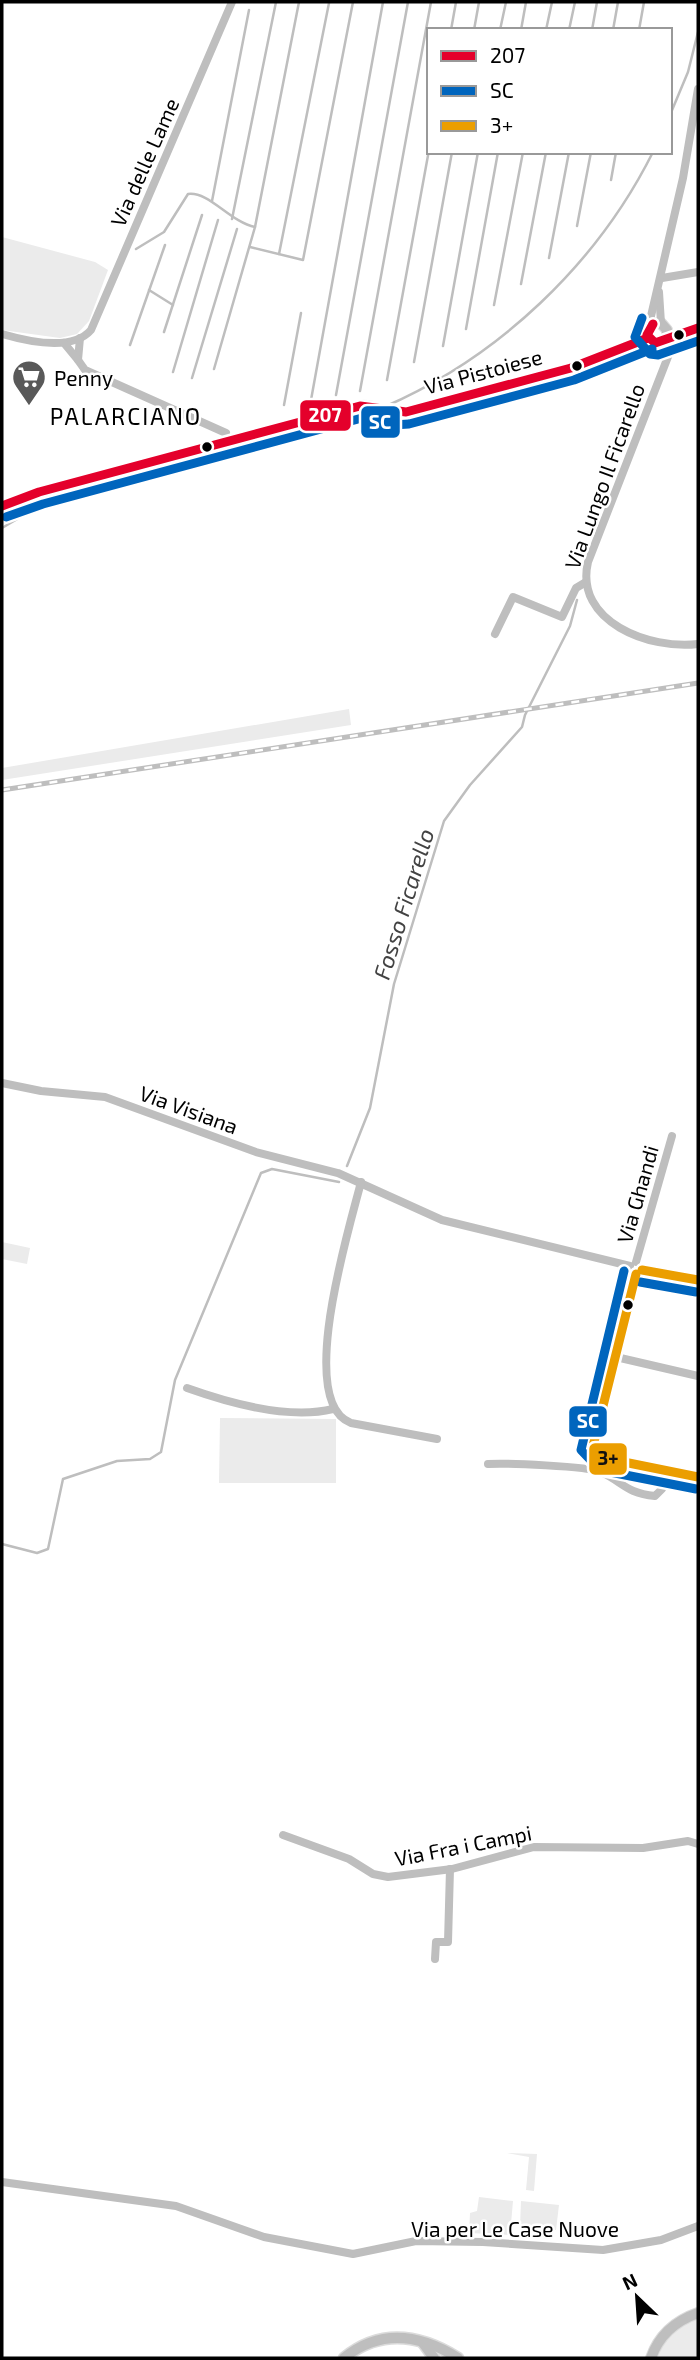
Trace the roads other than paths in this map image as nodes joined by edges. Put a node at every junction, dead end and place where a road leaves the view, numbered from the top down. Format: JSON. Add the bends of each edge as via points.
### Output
{"nodes":[{"id":1,"x":232,"y":2,"type":"edge"},
{"id":2,"x":698,"y":89,"type":"edge"},
{"id":3,"x":698,"y":272,"type":"edge"},
{"id":4,"x":662,"y":278,"type":"junction"},
{"id":5,"x":659,"y":289,"type":"junction"},
{"id":6,"x":698,"y":328,"type":"edge"},
{"id":7,"x":648,"y":333,"type":"junction"},
{"id":8,"x":663,"y":334,"type":"junction"},
{"id":9,"x":3,"y":335,"type":"edge"},
{"id":10,"x":83,"y":336,"type":"junction"},
{"id":11,"x":64,"y":343,"type":"junction"},
{"id":12,"x":78,"y":360,"type":"junction"},
{"id":13,"x":226,"y":433,"type":"dead end"},
{"id":14,"x":2,"y":506,"type":"edge"},
{"id":15,"x":586,"y":582,"type":"junction"},
{"id":16,"x":495,"y":634,"type":"dead end"},
{"id":17,"x":698,"y":644,"type":"edge"},
{"id":18,"x":2,"y":1083,"type":"edge"},
{"id":19,"x":672,"y":1136,"type":"dead end"},
{"id":20,"x":361,"y":1182,"type":"junction"},
{"id":21,"x":633,"y":1264,"type":"junction"},
{"id":22,"x":639,"y":1272,"type":"junction"},
{"id":23,"x":698,"y":1280,"type":"edge"},
{"id":24,"x":616,"y":1357,"type":"junction"},
{"id":25,"x":698,"y":1374,"type":"edge"},
{"id":26,"x":187,"y":1388,"type":"dead end"},
{"id":27,"x":333,"y":1409,"type":"junction"},
{"id":28,"x":437,"y":1439,"type":"dead end"},
{"id":29,"x":488,"y":1464,"type":"dead end"},
{"id":30,"x":667,"y":1470,"type":"junction"},
{"id":31,"x":698,"y":1477,"type":"edge"},
{"id":32,"x":284,"y":1835,"type":"dead end"},
{"id":33,"x":698,"y":1844,"type":"edge"},
{"id":34,"x":450,"y":1869,"type":"junction"},
{"id":35,"x":435,"y":1959,"type":"dead end"},
{"id":36,"x":2,"y":2182,"type":"edge"},
{"id":37,"x":698,"y":2226,"type":"edge"},
{"id":38,"x":698,"y":2313,"type":"edge"},
{"id":39,"x":418,"y":2339,"type":"junction"},
{"id":40,"x":344,"y":2358,"type":"edge"},
{"id":41,"x":435,"y":2358,"type":"edge"},
{"id":42,"x":458,"y":2358,"type":"edge"},
{"id":43,"x":651,"y":2358,"type":"edge"}],
"edges":[{"from":1,"to":10,"type":"street","name":"Via delle Lame"},
{"from":2,"to":4,"type":"street"},
{"from":3,"to":4,"type":"street"},
{"from":4,"to":5,"type":"street"},
{"from":5,"to":7,"type":"street","via":[[647,322]]},
{"from":5,"to":8,"type":"street","name":"Via Lungo Il Ficarello"},
{"from":6,"to":8,"type":"main road","name":"Via Pistoiese"},
{"from":7,"to":8,"type":"main road"},
{"from":7,"to":8,"type":"main road","name":"Via Pistoiese","via":[[653,324]]},
{"from":7,"to":14,"type":"main road","name":"Via Pistoiese","via":[[571,368],[393,414],[360,406],[39,492]]},
{"from":8,"to":15,"type":"street","name":"Via Lungo Il Ficarello","via":[[671,346],[588,562]]},
{"from":9,"to":11,"type":"street"},
{"from":10,"to":11,"type":"street"},
{"from":10,"to":12,"type":"street","name":"Via delle Lame"},
{"from":11,"to":12,"type":"street"},
{"from":12,"to":13,"type":"street","via":[[85,370]]},
{"from":15,"to":16,"type":"street","name":"Via Lungo Il Ficarello","via":[[576,588],[562,617],[513,597]]},
{"from":15,"to":17,"type":"street","via":[[592,603],[609,621],[659,642]]},
{"from":18,"to":20,"type":"street","name":"Via Visiana","via":[[105,1097],[256,1152]]},
{"from":19,"to":21,"type":"street","name":"Via Ghandi"},
{"from":20,"to":21,"type":"street","name":"Via Visiana","via":[[442,1220]]},
{"from":20,"to":27,"type":"street","via":[[327,1319]]},
{"from":21,"to":22,"type":"street","via":[[632,1273]]},
{"from":22,"to":23,"type":"street"},
{"from":22,"to":24,"type":"street"},
{"from":24,"to":25,"type":"street"},
{"from":24,"to":30,"type":"street","via":[[594,1450],[604,1458]]},
{"from":26,"to":27,"type":"street","via":[[243,1406],[314,1412]]},
{"from":27,"to":28,"type":"street","via":[[351,1423]]},
{"from":29,"to":30,"type":"street","via":[[595,1471],[627,1490],[652,1496],[660,1493]]},
{"from":30,"to":31,"type":"street"},
{"from":32,"to":34,"type":"street","name":"Via Fra i Campi","via":[[373,1874],[388,1877]]},
{"from":33,"to":34,"type":"street","name":"Via Fra i Campi","via":[[534,1847]]},
{"from":34,"to":35,"type":"street","via":[[448,1942],[436,1941]]},
{"from":36,"to":37,"type":"street","name":"Via per Le Case Nuove","via":[[176,2206],[264,2237],[353,2254],[416,2241],[603,2250],[661,2240]]},
{"from":38,"to":43,"type":"main road","via":[[671,2326]]},
{"from":39,"to":40,"type":"highway","via":[[374,2341]]},
{"from":39,"to":41,"type":"highway"},
{"from":39,"to":42,"type":"highway"}]}
